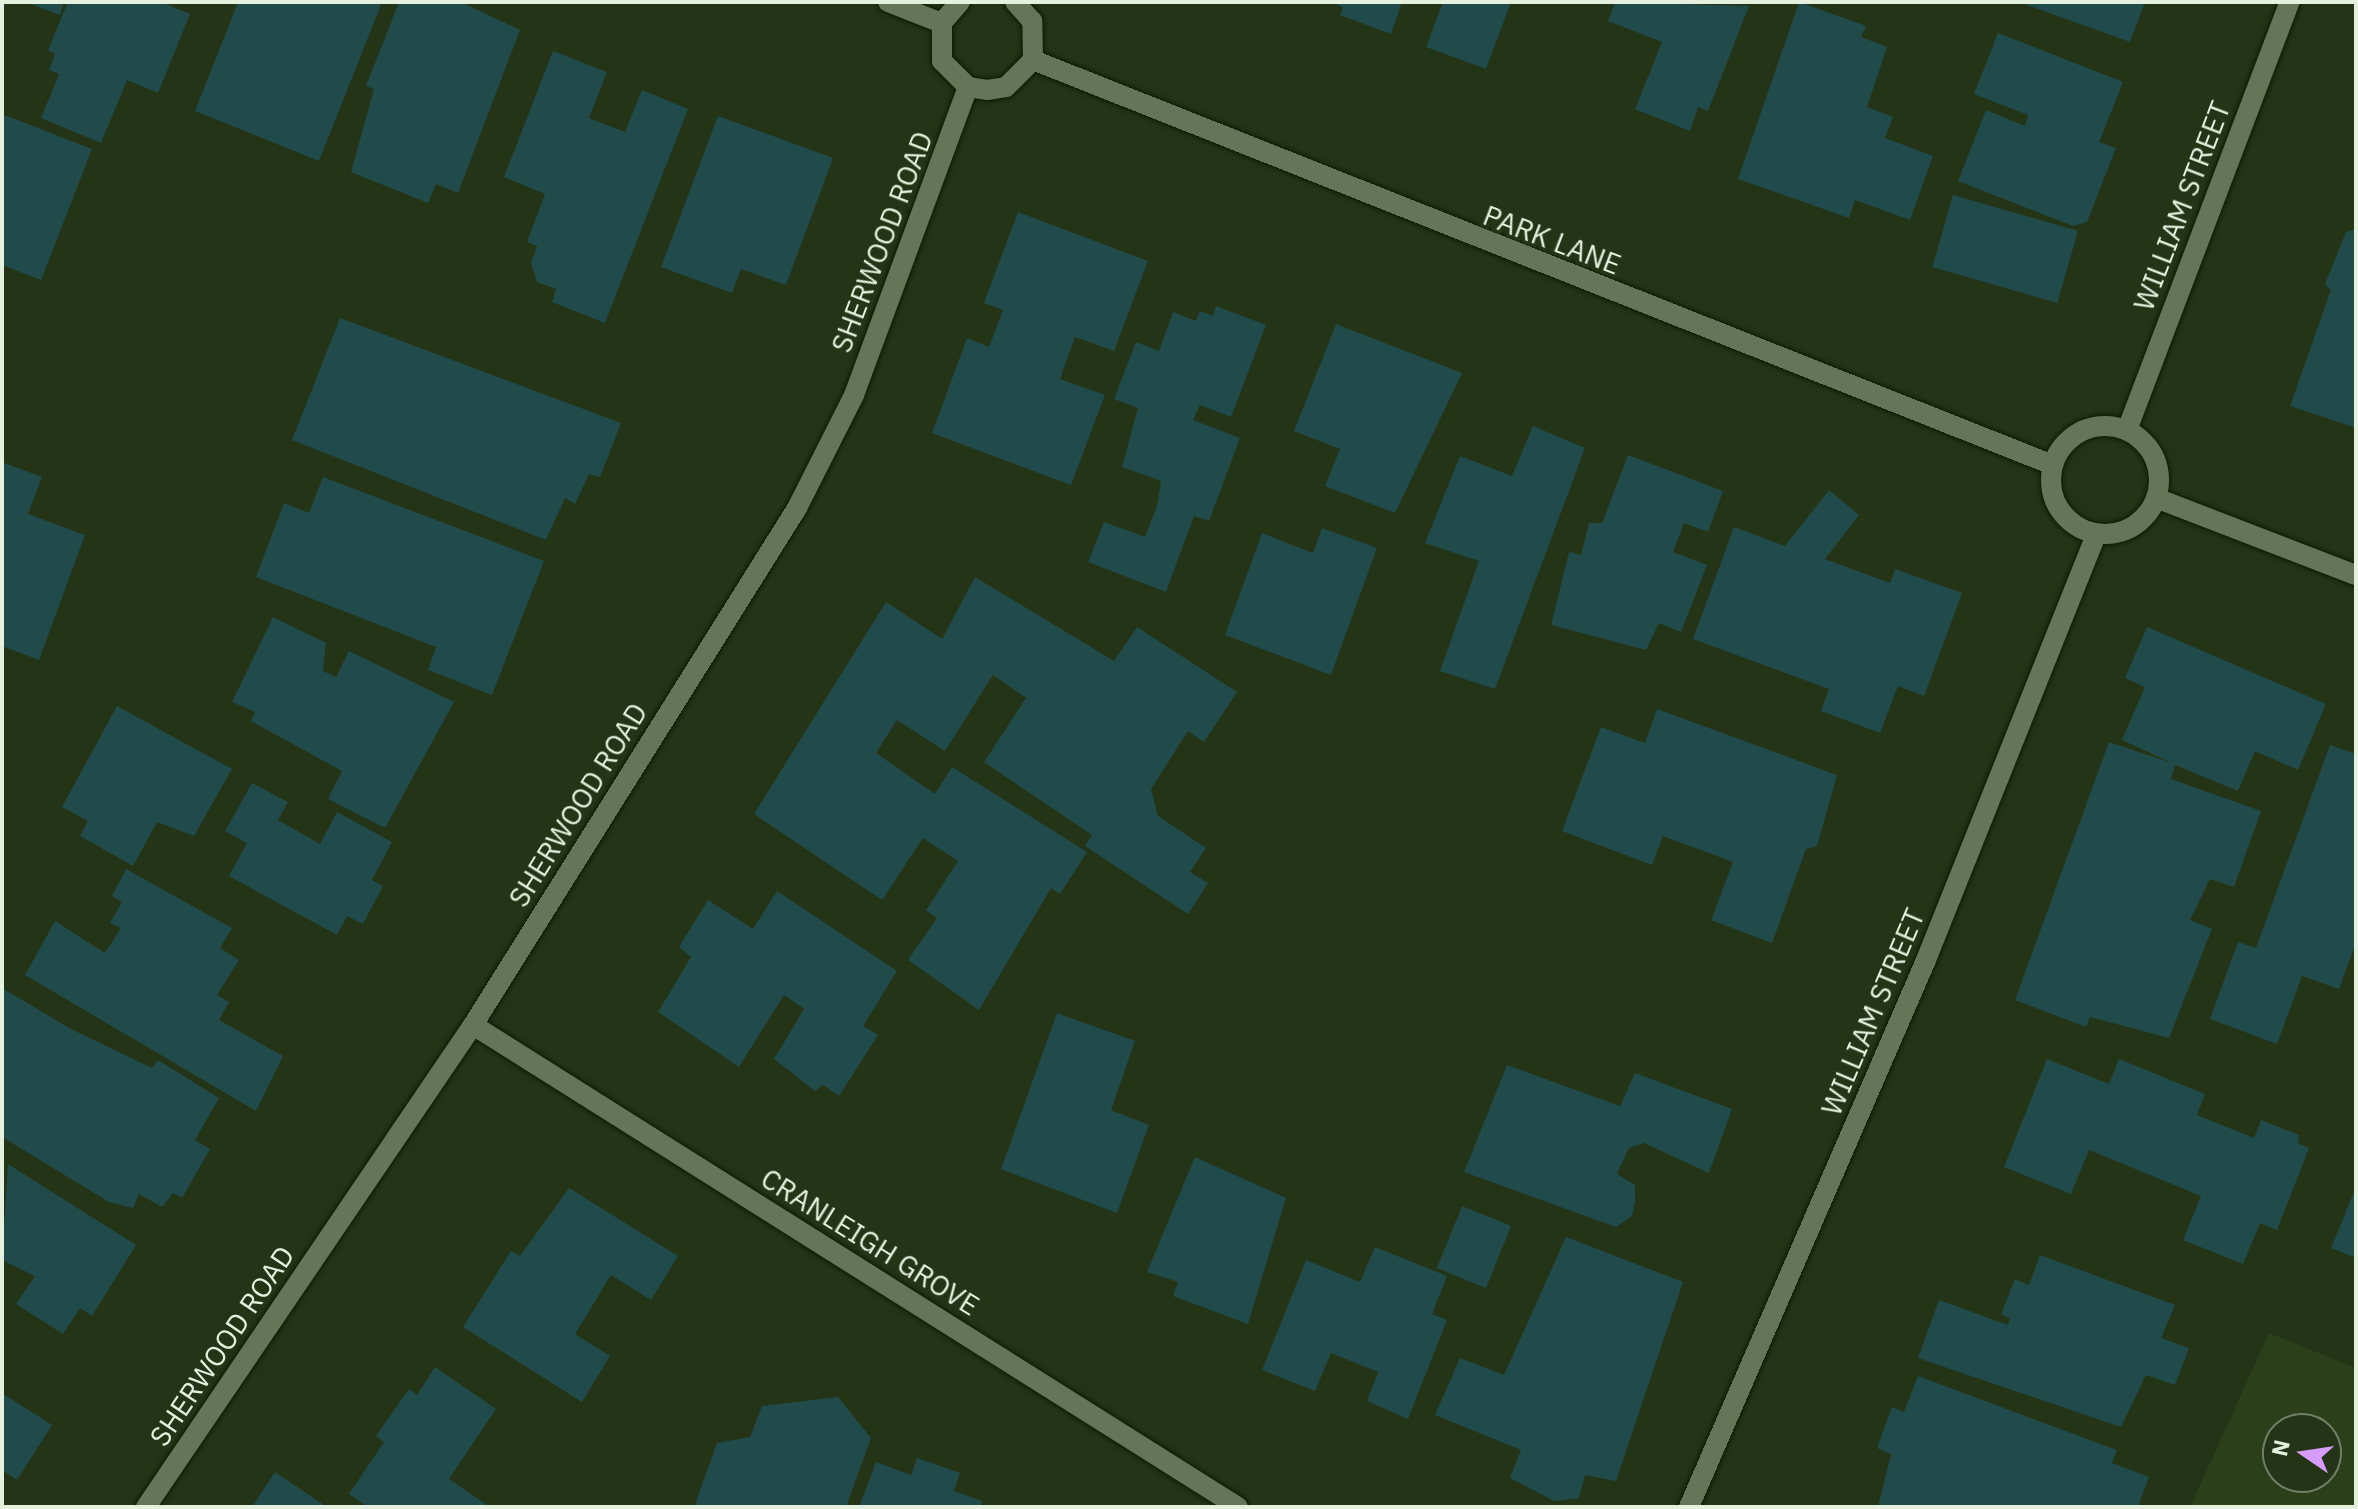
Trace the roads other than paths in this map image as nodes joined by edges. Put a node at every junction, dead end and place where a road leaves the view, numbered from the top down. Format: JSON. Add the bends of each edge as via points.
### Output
{"nodes":[{"id":1,"x":888,"y":2,"type":"edge"},
{"id":2,"x":960,"y":2,"type":"edge"},
{"id":3,"x":1015,"y":2,"type":"edge"},
{"id":4,"x":2290,"y":2,"type":"edge"},
{"id":5,"x":942,"y":23,"type":"junction"},
{"id":6,"x":1033,"y":60,"type":"junction"},
{"id":7,"x":968,"y":87,"type":"junction"},
{"id":8,"x":2127,"y":430,"type":"junction"},
{"id":9,"x":2053,"y":465,"type":"junction"},
{"id":10,"x":2156,"y":498,"type":"junction"},
{"id":11,"x":2096,"y":534,"type":"junction"},
{"id":12,"x":2356,"y":575,"type":"edge"},
{"id":13,"x":473,"y":1025,"type":"junction"},
{"id":14,"x":146,"y":1507,"type":"edge"},
{"id":15,"x":1238,"y":1507,"type":"edge"},
{"id":16,"x":1689,"y":1507,"type":"edge"}],
"edges":[{"from":1,"to":5,"type":"street"},
{"from":2,"to":5,"type":"street"},
{"from":3,"to":6,"type":"street","via":[[1032,21]]},
{"from":4,"to":8,"type":"street","name":"WILLIAM STREET"},
{"from":5,"to":7,"type":"street","via":[[942,61]]},
{"from":6,"to":7,"type":"street","via":[[1006,87]]},
{"from":6,"to":9,"type":"street","name":"PARK LANE"},
{"from":7,"to":13,"type":"street","name":"SHERWOOD ROAD","via":[[854,395],[797,508]]},
{"from":8,"to":9,"type":"street","via":[[2092,427],[2075,434]]},
{"from":8,"to":10,"type":"street","via":[[2154,455]]},
{"from":9,"to":11,"type":"street","via":[[2057,505]]},
{"from":10,"to":11,"type":"street","via":[[2133,527]]},
{"from":10,"to":12,"type":"street"},
{"from":11,"to":16,"type":"street","name":"WILLIAM STREET","via":[[1926,960]]},
{"from":13,"to":14,"type":"street","name":"SHERWOOD ROAD"},
{"from":13,"to":15,"type":"street","name":"CRANLEIGH GROVE"}]}
